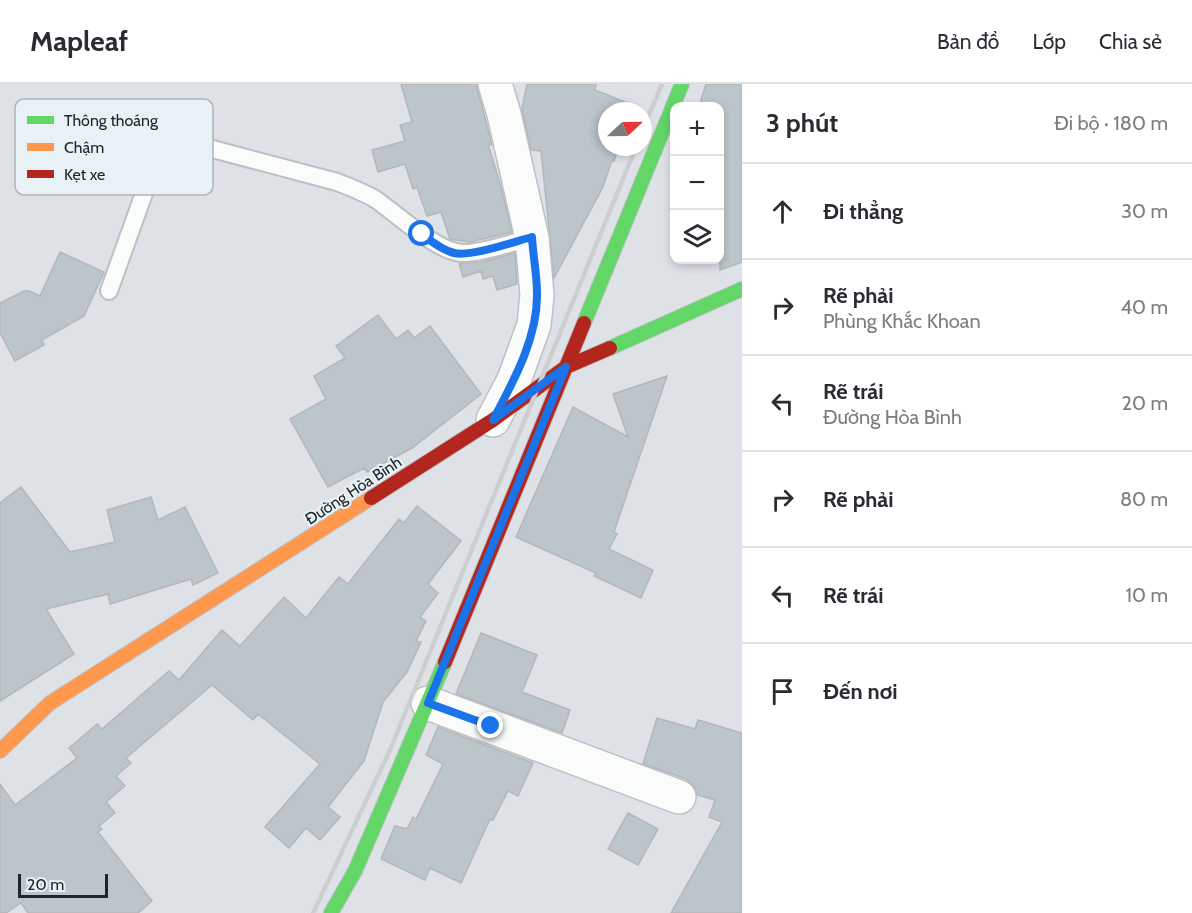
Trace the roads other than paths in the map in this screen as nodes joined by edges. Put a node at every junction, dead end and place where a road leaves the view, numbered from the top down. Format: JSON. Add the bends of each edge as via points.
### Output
{"nodes":[{"id":1,"x":495,"y":84,"type":"edge"},
{"id":2,"x":682,"y":84,"type":"edge"},
{"id":3,"x":213,"y":149,"type":"edge"},
{"id":4,"x":143,"y":195,"type":"edge"},
{"id":5,"x":532,"y":237,"type":"junction"},
{"id":6,"x":742,"y":289,"type":"edge"},
{"id":7,"x":109,"y":291,"type":"dead end"},
{"id":8,"x":566,"y":367,"type":"junction"},
{"id":9,"x":493,"y":420,"type":"junction"},
{"id":10,"x":428,"y":703,"type":"junction"},
{"id":11,"x":0,"y":751,"type":"edge"},
{"id":12,"x":679,"y":797,"type":"dead end"},
{"id":13,"x":331,"y":913,"type":"edge"}],
"edges":[{"from":1,"to":5,"type":"street"},
{"from":2,"to":8,"type":"street"},
{"from":3,"to":5,"type":"lane","via":[[358,191],[453,253],[466,254]]},
{"from":4,"to":7,"type":"lane"},
{"from":5,"to":9,"type":"street","via":[[537,295],[534,325],[514,380]]},
{"from":6,"to":8,"type":"street","name":"Đường Hòa Bình"},
{"from":8,"to":9,"type":"street","name":"Đường Hòa Bình"},
{"from":8,"to":10,"type":"street"},
{"from":9,"to":11,"type":"street","name":"Đường Hòa Bình","via":[[50,703]]},
{"from":10,"to":12,"type":"street"},
{"from":10,"to":13,"type":"street","via":[[355,872]]}]}
